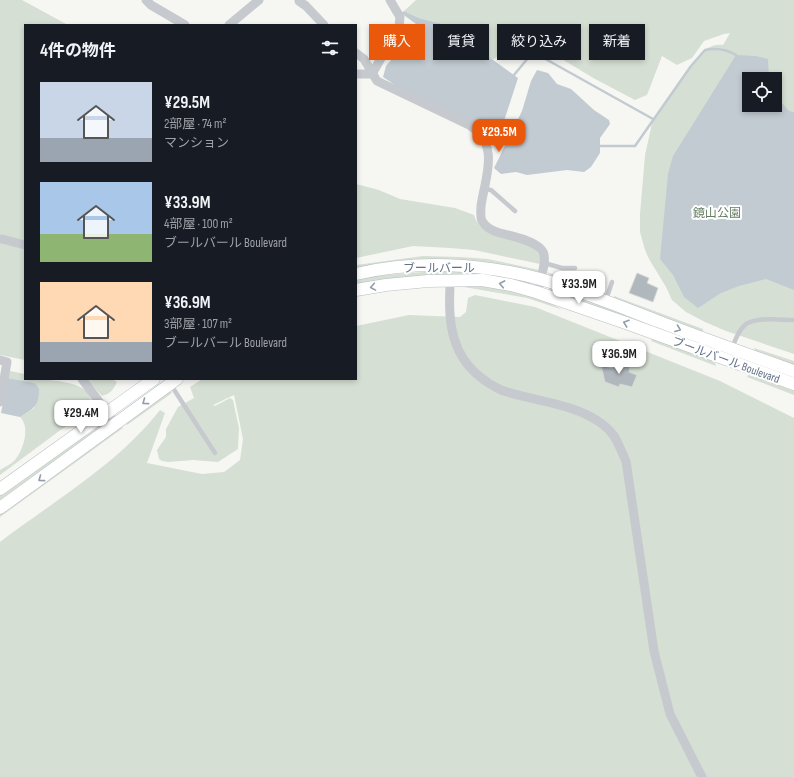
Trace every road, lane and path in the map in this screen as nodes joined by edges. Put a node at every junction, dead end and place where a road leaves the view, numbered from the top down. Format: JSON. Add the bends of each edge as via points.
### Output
{"nodes":[{"id":1,"x":146,"y":0,"type":"edge"},
{"id":2,"x":259,"y":0,"type":"edge"},
{"id":3,"x":298,"y":0,"type":"edge"},
{"id":4,"x":390,"y":0,"type":"edge"},
{"id":5,"x":183,"y":24,"type":"edge"},
{"id":6,"x":230,"y":24,"type":"edge"},
{"id":7,"x":323,"y":24,"type":"edge"},
{"id":8,"x":357,"y":54,"type":"edge"},
{"id":9,"x":357,"y":74,"type":"edge"},
{"id":10,"x":372,"y":74,"type":"junction"},
{"id":11,"x":484,"y":189,"type":"junction"},
{"id":12,"x":515,"y":211,"type":"dead end"},
{"id":13,"x":2,"y":238,"type":"dead end"},
{"id":14,"x":24,"y":245,"type":"edge"},
{"id":15,"x":544,"y":263,"type":"junction"},
{"id":16,"x":575,"y":268,"type":"dead end"},
{"id":17,"x":357,"y":274,"type":"edge"},
{"id":18,"x":540,"y":279,"type":"junction"},
{"id":19,"x":450,"y":280,"type":"junction"},
{"id":20,"x":612,"y":282,"type":"dead end"},
{"id":21,"x":357,"y":290,"type":"edge"},
{"id":22,"x":536,"y":292,"type":"junction"},
{"id":23,"x":605,"y":302,"type":"junction"},
{"id":24,"x":794,"y":320,"type":"edge"},
{"id":25,"x":729,"y":353,"type":"junction"},
{"id":26,"x":0,"y":360,"type":"edge"},
{"id":27,"x":794,"y":371,"type":"edge"},
{"id":28,"x":83,"y":380,"type":"edge"},
{"id":29,"x":153,"y":380,"type":"edge"},
{"id":30,"x":174,"y":381,"type":"edge"},
{"id":31,"x":794,"y":384,"type":"edge"},
{"id":32,"x":0,"y":402,"type":"edge"},
{"id":33,"x":108,"y":412,"type":"junction"},
{"id":34,"x":116,"y":424,"type":"junction"},
{"id":35,"x":215,"y":453,"type":"dead end"},
{"id":36,"x":0,"y":489,"type":"edge"},
{"id":37,"x":0,"y":508,"type":"edge"},
{"id":38,"x":702,"y":777,"type":"edge"}],
"edges":[{"from":1,"to":5,"type":"street"},
{"from":2,"to":6,"type":"street"},
{"from":3,"to":7,"type":"street"},
{"from":4,"to":10,"type":"street","via":[[400,17],[399,26]]},
{"from":8,"to":10,"type":"street","via":[[364,59]]},
{"from":9,"to":10,"type":"street"},
{"from":10,"to":11,"type":"street","via":[[377,81],[469,125],[480,134],[488,150],[489,161]]},
{"from":11,"to":12,"type":"lane","via":[[491,190]]},
{"from":11,"to":15,"type":"street","via":[[482,221],[492,230],[540,247]]},
{"from":13,"to":14,"type":"street"},
{"from":15,"to":16,"type":"lane","via":[[562,268]]},
{"from":15,"to":18,"type":"street"},
{"from":17,"to":18,"type":"street","name":"ブールバール","via":[[391,268],[452,265]]},
{"from":18,"to":22,"type":"street"},
{"from":18,"to":23,"type":"street","name":"ブールバール"},
{"from":19,"to":21,"type":"street","name":"ブールバール Boulevard","one_way":true},
{"from":22,"to":19,"type":"street","name":"ブールバール Boulevard","one_way":true,"via":[[482,280]]},
{"from":19,"to":38,"type":"street","via":[[452,335],[462,356],[477,374],[501,390],[593,418],[607,428],[619,445],[629,477],[654,650],[668,707]]},
{"from":20,"to":23,"type":"lane"},
{"from":25,"to":22,"type":"street","name":"ブールバール Boulevard","one_way":true},
{"from":23,"to":25,"type":"street","name":"ブールバール","one_way":true},
{"from":24,"to":25,"type":"lane","via":[[748,322],[743,326]]},
{"from":25,"to":27,"type":"street","name":"ブールバール"},
{"from":25,"to":31,"type":"street","name":"ブールバール Boulevard"},
{"from":26,"to":32,"type":"street","via":[[8,362]]},
{"from":28,"to":33,"type":"street"},
{"from":29,"to":33,"type":"street"},
{"from":30,"to":34,"type":"street","one_way":true},
{"from":30,"to":35,"type":"lane"},
{"from":33,"to":34,"type":"street"},
{"from":33,"to":36,"type":"street"},
{"from":34,"to":37,"type":"street","one_way":true}]}
